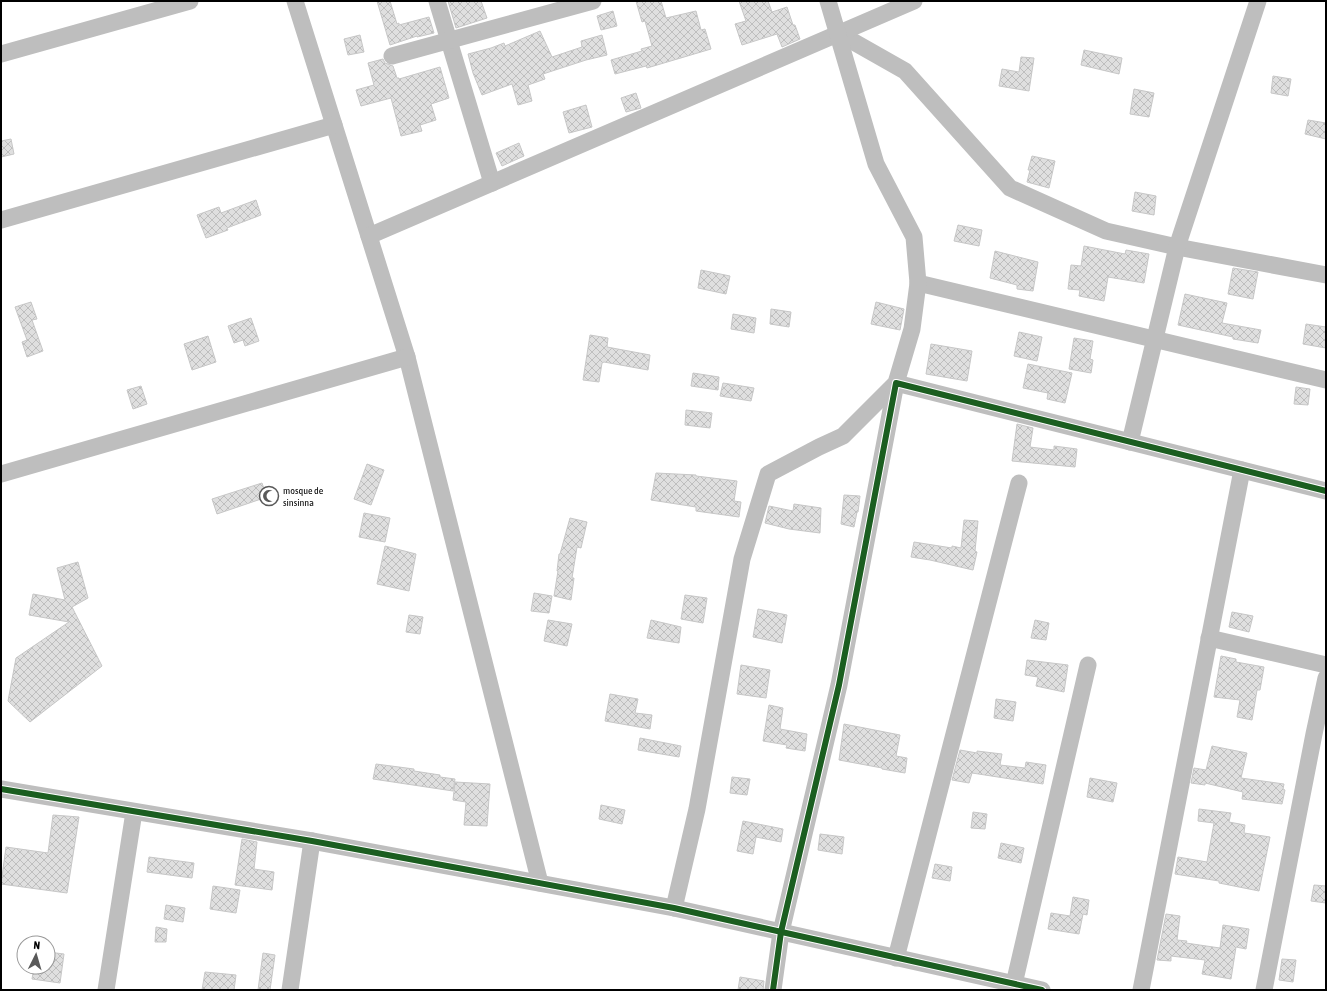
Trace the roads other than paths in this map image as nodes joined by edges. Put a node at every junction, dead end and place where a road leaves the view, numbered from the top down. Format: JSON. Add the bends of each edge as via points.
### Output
{"nodes":[{"id":1,"x":190,"y":1,"type":"edge"},
{"id":2,"x":295,"y":1,"type":"edge"},
{"id":3,"x":437,"y":1,"type":"edge"},
{"id":4,"x":593,"y":1,"type":"edge"},
{"id":5,"x":828,"y":1,"type":"edge"},
{"id":6,"x":914,"y":1,"type":"edge"},
{"id":7,"x":1258,"y":1,"type":"edge"},
{"id":8,"x":838,"y":33,"type":"junction"},
{"id":9,"x":449,"y":41,"type":"junction"},
{"id":10,"x":1,"y":54,"type":"edge"},
{"id":11,"x":392,"y":56,"type":"dead end"},
{"id":12,"x":334,"y":125,"type":"junction"},
{"id":13,"x":492,"y":183,"type":"junction"},
{"id":14,"x":1,"y":220,"type":"edge"},
{"id":15,"x":369,"y":236,"type":"junction"},
{"id":16,"x":1177,"y":247,"type":"junction"},
{"id":17,"x":1326,"y":275,"type":"edge"},
{"id":18,"x":918,"y":283,"type":"junction"},
{"id":19,"x":1155,"y":339,"type":"junction"},
{"id":20,"x":407,"y":357,"type":"junction"},
{"id":21,"x":1326,"y":380,"type":"edge"},
{"id":22,"x":896,"y":383,"type":"junction"},
{"id":23,"x":1130,"y":442,"type":"junction"},
{"id":24,"x":1242,"y":470,"type":"junction"},
{"id":25,"x":1,"y":474,"type":"edge"},
{"id":26,"x":1019,"y":483,"type":"dead end"},
{"id":27,"x":1326,"y":491,"type":"edge"},
{"id":28,"x":1209,"y":638,"type":"junction"},
{"id":29,"x":1088,"y":665,"type":"dead end"},
{"id":30,"x":1326,"y":665,"type":"edge"},
{"id":31,"x":1326,"y":678,"type":"edge"},
{"id":32,"x":1,"y":789,"type":"edge"},
{"id":33,"x":134,"y":812,"type":"junction"},
{"id":34,"x":312,"y":841,"type":"junction"},
{"id":35,"x":540,"y":884,"type":"junction"},
{"id":36,"x":674,"y":908,"type":"junction"},
{"id":37,"x":781,"y":932,"type":"junction"},
{"id":38,"x":896,"y":958,"type":"junction"},
{"id":39,"x":1014,"y":984,"type":"junction"},
{"id":40,"x":106,"y":990,"type":"edge"},
{"id":41,"x":290,"y":990,"type":"edge"},
{"id":42,"x":773,"y":990,"type":"edge"},
{"id":43,"x":1042,"y":990,"type":"edge"},
{"id":44,"x":1141,"y":990,"type":"edge"},
{"id":45,"x":1264,"y":990,"type":"edge"}],
"edges":[{"from":1,"to":10,"type":"street"},
{"from":2,"to":12,"type":"street"},
{"from":3,"to":9,"type":"street"},
{"from":4,"to":9,"type":"street"},
{"from":5,"to":8,"type":"street"},
{"from":6,"to":8,"type":"street"},
{"from":7,"to":16,"type":"street"},
{"from":8,"to":13,"type":"street"},
{"from":8,"to":16,"type":"street","via":[[905,71],[1010,188],[1106,231]]},
{"from":8,"to":18,"type":"street","via":[[876,164],[914,237]]},
{"from":9,"to":11,"type":"street"},
{"from":9,"to":13,"type":"street"},
{"from":12,"to":14,"type":"street"},
{"from":12,"to":15,"type":"street"},
{"from":13,"to":15,"type":"street"},
{"from":15,"to":20,"type":"street"},
{"from":16,"to":17,"type":"street"},
{"from":16,"to":19,"type":"street"},
{"from":18,"to":19,"type":"street"},
{"from":18,"to":22,"type":"street","via":[[912,329]]},
{"from":19,"to":21,"type":"street"},
{"from":19,"to":23,"type":"street"},
{"from":20,"to":25,"type":"street"},
{"from":20,"to":35,"type":"street"},
{"from":22,"to":23,"type":"street"},
{"from":22,"to":36,"type":"street","via":[[843,436],[768,474],[742,559],[697,809]]},
{"from":22,"to":37,"type":"street","via":[[839,685]]},
{"from":23,"to":24,"type":"street"},
{"from":24,"to":27,"type":"street"},
{"from":24,"to":28,"type":"street"},
{"from":26,"to":38,"type":"street"},
{"from":28,"to":30,"type":"street"},
{"from":28,"to":44,"type":"street"},
{"from":29,"to":39,"type":"street"},
{"from":31,"to":45,"type":"street"},
{"from":32,"to":33,"type":"street"},
{"from":33,"to":34,"type":"street"},
{"from":33,"to":40,"type":"street"},
{"from":34,"to":35,"type":"street"},
{"from":34,"to":41,"type":"street"},
{"from":35,"to":36,"type":"street"},
{"from":36,"to":37,"type":"street"},
{"from":37,"to":38,"type":"street"},
{"from":37,"to":42,"type":"street"},
{"from":38,"to":39,"type":"street"},
{"from":39,"to":43,"type":"street"}]}
